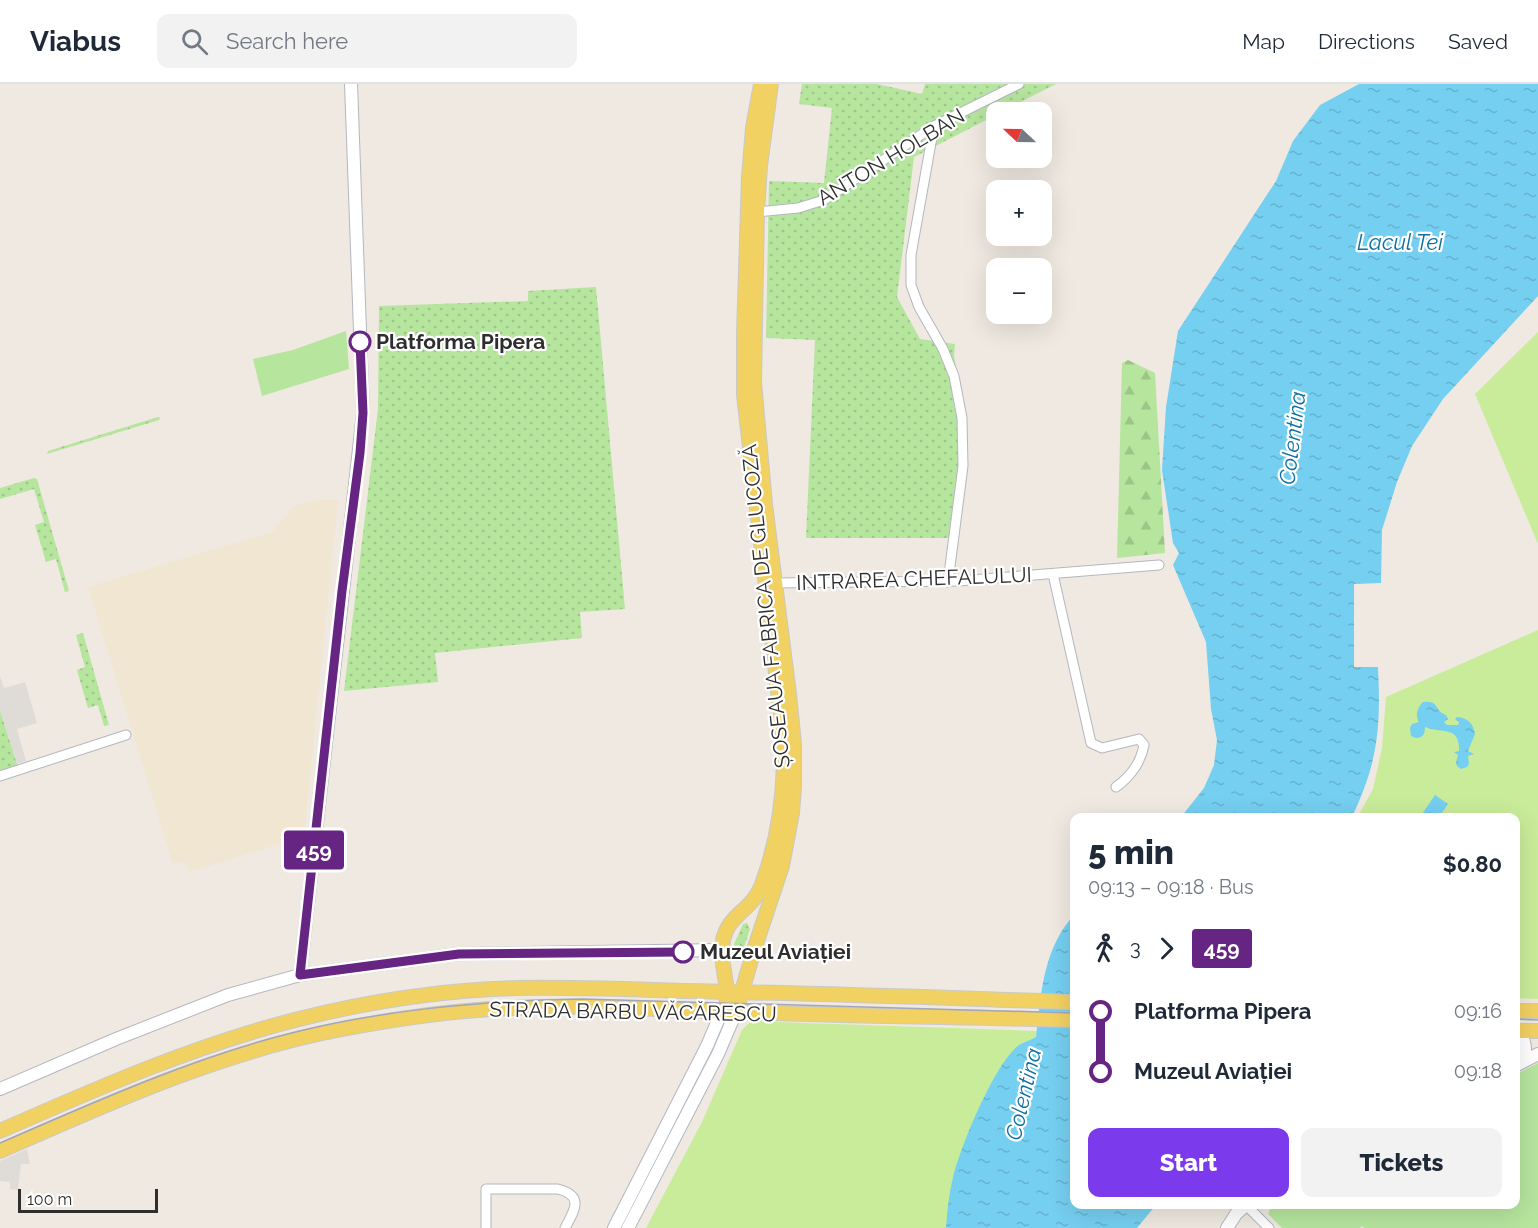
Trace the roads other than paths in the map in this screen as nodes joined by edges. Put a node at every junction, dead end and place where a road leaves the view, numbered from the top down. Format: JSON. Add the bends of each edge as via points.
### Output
{"nodes":[{"id":1,"x":351,"y":84,"type":"edge"},
{"id":2,"x":761,"y":84,"type":"edge"},
{"id":3,"x":771,"y":84,"type":"edge"},
{"id":4,"x":1019,"y":84,"type":"edge"},
{"id":5,"x":934,"y":126,"type":"junction"},
{"id":6,"x":757,"y":212,"type":"junction"},
{"id":7,"x":1159,"y":565,"type":"dead end"},
{"id":8,"x":1053,"y":574,"type":"junction"},
{"id":9,"x":948,"y":582,"type":"junction"},
{"id":10,"x":770,"y":583,"type":"junction"},
{"id":11,"x":126,"y":735,"type":"dead end"},
{"id":12,"x":0,"y":776,"type":"edge"},
{"id":13,"x":1116,"y":787,"type":"dead end"},
{"id":14,"x":739,"y":914,"type":"junction"},
{"id":15,"x":721,"y":950,"type":"junction"},
{"id":16,"x":754,"y":950,"type":"junction"},
{"id":17,"x":300,"y":975,"type":"junction"},
{"id":18,"x":734,"y":991,"type":"junction"},
{"id":19,"x":1070,"y":1002,"type":"edge"},
{"id":20,"x":1520,"y":1011,"type":"edge"},
{"id":21,"x":1538,"y":1011,"type":"edge"},
{"id":22,"x":729,"y":1012,"type":"junction"},
{"id":23,"x":1070,"y":1020,"type":"edge"},
{"id":24,"x":1520,"y":1031,"type":"edge"},
{"id":25,"x":1538,"y":1031,"type":"edge"},
{"id":26,"x":1520,"y":1035,"type":"edge"},
{"id":27,"x":1538,"y":1054,"type":"edge"},
{"id":28,"x":1520,"y":1061,"type":"edge"},
{"id":29,"x":1520,"y":1063,"type":"edge"},
{"id":30,"x":0,"y":1089,"type":"edge"},
{"id":31,"x":0,"y":1131,"type":"edge"},
{"id":32,"x":0,"y":1151,"type":"edge"},
{"id":33,"x":1243,"y":1209,"type":"edge"},
{"id":34,"x":1249,"y":1209,"type":"edge"},
{"id":35,"x":486,"y":1228,"type":"edge"},
{"id":36,"x":565,"y":1228,"type":"edge"},
{"id":37,"x":614,"y":1228,"type":"edge"},
{"id":38,"x":628,"y":1228,"type":"edge"},
{"id":39,"x":1227,"y":1228,"type":"edge"},
{"id":40,"x":1269,"y":1228,"type":"edge"}],
"edges":[{"from":1,"to":17,"type":"street","via":[[363,413]]},
{"from":2,"to":10,"type":"main road","name":"ȘOSEAUA FABRICA DE GLUCOZĂ","via":[[749,177],[744,374],[748,435]]},
{"from":3,"to":6,"type":"main road","name":"ȘOSEAUA FABRICA DE GLUCOZĂ"},
{"from":4,"to":5,"type":"street","name":"ANTON HOLBAN"},
{"from":5,"to":6,"type":"street","name":"ANTON HOLBAN","via":[[824,200],[798,208]]},
{"from":5,"to":9,"type":"street","via":[[911,255],[911,285],[954,376],[962,418],[963,466]]},
{"from":6,"to":10,"type":"main road","name":"ȘOSEAUA FABRICA DE GLUCOZĂ","via":[[755,395]]},
{"from":7,"to":8,"type":"street","name":"INTRAREA CHEFALULUI"},
{"from":8,"to":9,"type":"street","name":"INTRAREA CHEFALULUI"},
{"from":8,"to":13,"type":"street","name":"INTRAREA CHEFALULUI","via":[[1091,743],[1102,748],[1139,739],[1144,745],[1132,772]]},
{"from":9,"to":10,"type":"street","name":"INTRAREA CHEFALULUI"},
{"from":10,"to":14,"type":"main road","name":"ȘOSEAUA FABRICA DE GLUCOZĂ","via":[[784,743],[784,788],[770,863],[754,901]]},
{"from":10,"to":16,"type":"main road","name":"ȘOSEAUA FABRICA DE GLUCOZĂ","via":[[794,744],[794,788],[782,866]]},
{"from":11,"to":12,"type":"street"},
{"from":14,"to":15,"type":"main road","name":"ȘOSEAUA FABRICA DE GLUCOZĂ","via":[[724,934]]},
{"from":14,"to":16,"type":"main road","via":[[754,921]]},
{"from":15,"to":17,"type":"street","via":[[459,954]]},
{"from":15,"to":18,"type":"main road","name":"ȘOSEAUA FABRICA DE GLUCOZĂ"},
{"from":16,"to":18,"type":"main road","name":"ȘOSEAUA FABRICA DE GLUCOZĂ"},
{"from":17,"to":30,"type":"street","via":[[218,999]]},
{"from":18,"to":19,"type":"main road","name":"STRADA BARBU VĂCĂRESCU"},
{"from":18,"to":22,"type":"main road","name":"ȘOSEAUA FABRICA DE GLUCOZĂ"},
{"from":18,"to":31,"type":"main road","name":"STRADA BARBU VĂCĂRESCU","via":[[516,988],[346,1009],[270,1027],[182,1055]]},
{"from":20,"to":21,"type":"main road"},
{"from":22,"to":23,"type":"main road","name":"STRADA BARBU VĂCĂRESCU"},
{"from":22,"to":32,"type":"main road","name":"STRADA BARBU VĂCĂRESCU","via":[[514,1007],[338,1030],[183,1074]]},
{"from":22,"to":37,"type":"street","name":"ȘOSEAUA FABRICA DE GLUCOZĂ"},
{"from":22,"to":38,"type":"street","name":"ȘOSEAUA FABRICA DE GLUCOZĂ","via":[[718,1054]]},
{"from":24,"to":25,"type":"main road"},
{"from":26,"to":28,"type":"street","via":[[1526,1046]]},
{"from":27,"to":29,"type":"street"},
{"from":33,"to":39,"type":"street"},
{"from":34,"to":40,"type":"street"},
{"from":35,"to":36,"type":"street","via":[[486,1189],[566,1192],[576,1207]]}]}
